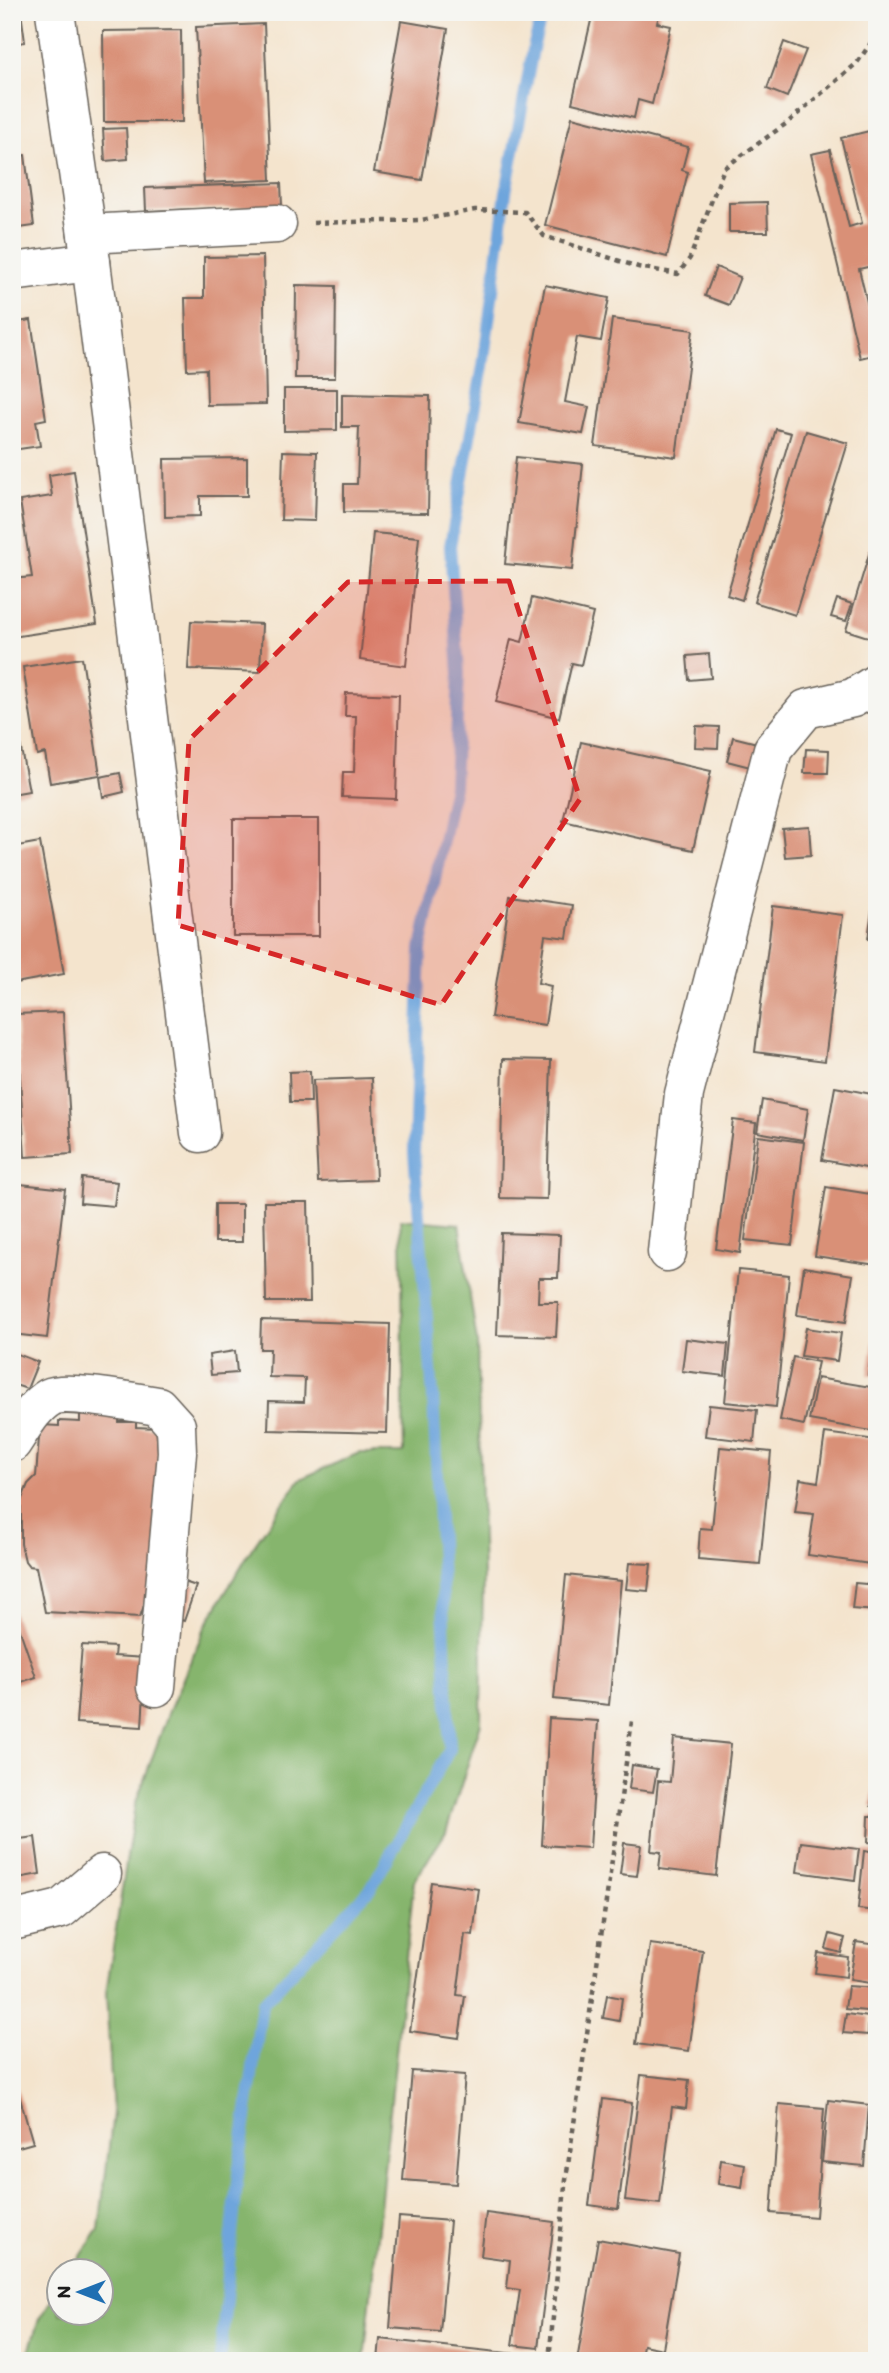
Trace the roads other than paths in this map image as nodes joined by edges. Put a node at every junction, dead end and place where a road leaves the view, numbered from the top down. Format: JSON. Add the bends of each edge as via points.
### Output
{"nodes":[{"id":1,"x":55,"y":12,"type":"edge"},
{"id":2,"x":277,"y":224,"type":"road end"},
{"id":3,"x":89,"y":248,"type":"junction"},
{"id":4,"x":12,"y":272,"type":"edge"},
{"id":5,"x":877,"y":683,"type":"edge"},
{"id":6,"x":200,"y":1133,"type":"dead end"},
{"id":7,"x":667,"y":1252,"type":"dead end"},
{"id":8,"x":12,"y":1443,"type":"edge"},
{"id":9,"x":156,"y":1687,"type":"dead end"},
{"id":10,"x":102,"y":1874,"type":"dead end"},
{"id":11,"x":12,"y":1921,"type":"edge"}],
"edges":[{"from":1,"to":3,"type":"street"},
{"from":2,"to":3,"type":"street"},
{"from":3,"to":4,"type":"street"},
{"from":3,"to":6,"type":"street"},
{"from":5,"to":7,"type":"street","via":[[853,698],[806,709],[773,749],[684,1094]]},
{"from":8,"to":9,"type":"street","via":[[37,1407],[53,1395],[158,1406],[176,1426]]},
{"from":10,"to":11,"type":"street","via":[[61,1909]]}]}
